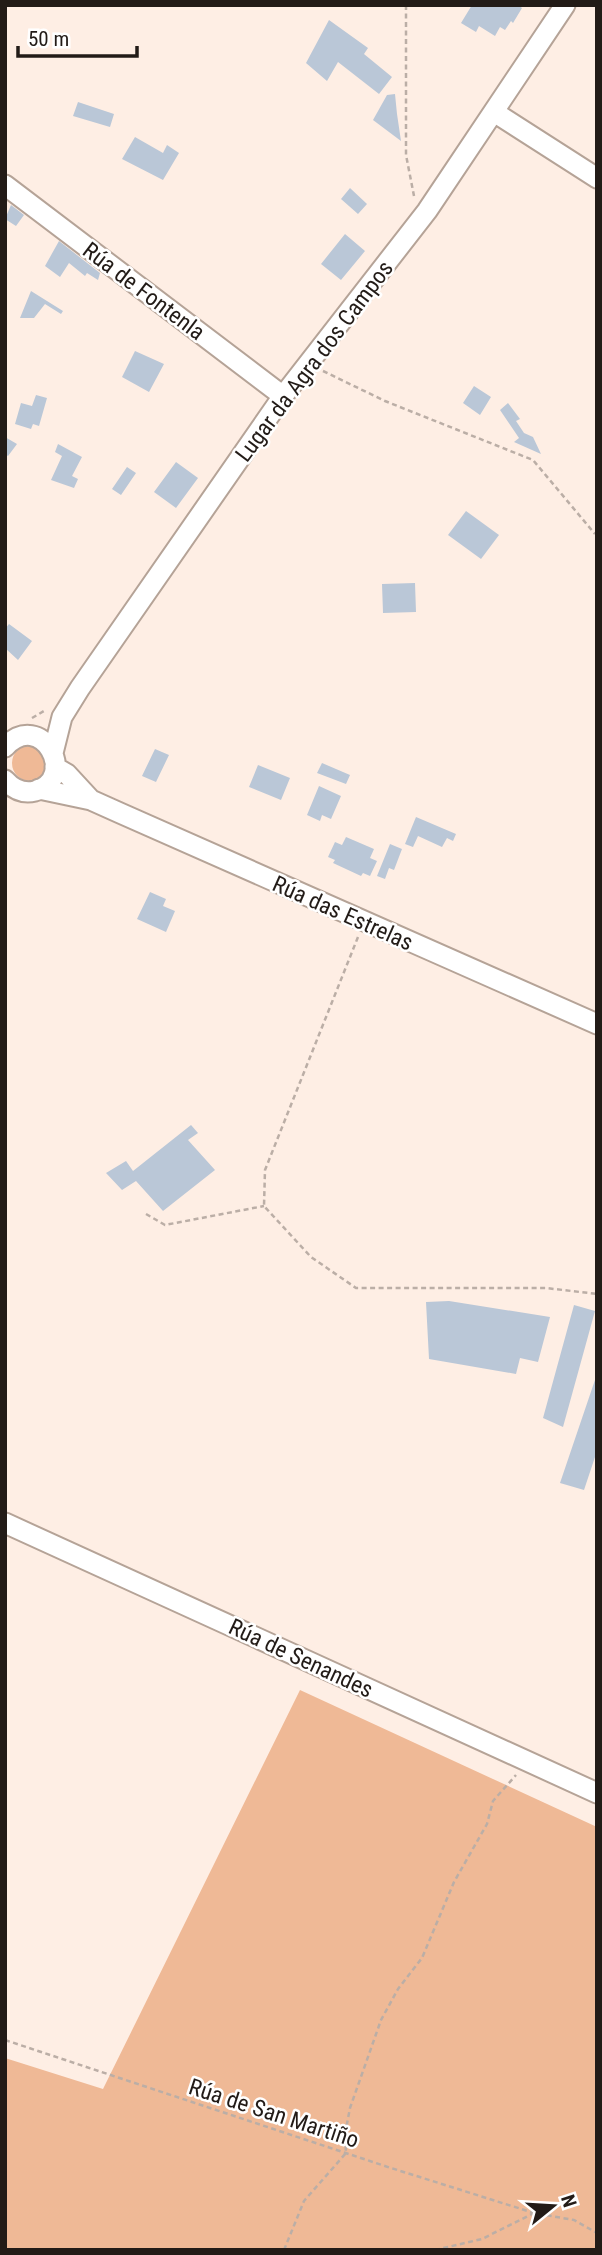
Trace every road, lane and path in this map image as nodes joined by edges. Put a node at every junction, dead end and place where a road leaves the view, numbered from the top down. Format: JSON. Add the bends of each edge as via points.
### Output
{"nodes":[{"id":1,"x":406,"y":5,"type":"edge"},
{"id":2,"x":565,"y":5,"type":"edge"},
{"id":3,"x":494,"y":112,"type":"junction"},
{"id":4,"x":597,"y":178,"type":"edge"},
{"id":5,"x":5,"y":185,"type":"edge"},
{"id":6,"x":427,"y":211,"type":"junction"},
{"id":7,"x":310,"y":365,"type":"junction"},
{"id":8,"x":283,"y":396,"type":"junction"},
{"id":9,"x":595,"y":534,"type":"dead end"},
{"id":10,"x":56,"y":712,"type":"junction"},
{"id":11,"x":17,"y":735,"type":"edge"},
{"id":12,"x":54,"y":760,"type":"junction"},
{"id":13,"x":5,"y":780,"type":"edge"},
{"id":14,"x":32,"y":790,"type":"junction"},
{"id":15,"x":91,"y":800,"type":"junction"},
{"id":16,"x":5,"y":803,"type":"edge"},
{"id":17,"x":355,"y":944,"type":"dead end"},
{"id":18,"x":597,"y":1024,"type":"edge"},
{"id":19,"x":264,"y":1206,"type":"junction"},
{"id":20,"x":146,"y":1213,"type":"dead end"},
{"id":21,"x":597,"y":1294,"type":"edge"},
{"id":22,"x":5,"y":1523,"type":"edge"},
{"id":23,"x":525,"y":1761,"type":"junction"},
{"id":24,"x":597,"y":1793,"type":"edge"},
{"id":25,"x":5,"y":2040,"type":"edge"},
{"id":26,"x":346,"y":2153,"type":"junction"},
{"id":27,"x":534,"y":2213,"type":"junction"},
{"id":28,"x":597,"y":2233,"type":"edge"},
{"id":29,"x":284,"y":2250,"type":"edge"},
{"id":30,"x":435,"y":2250,"type":"edge"}],
"edges":[{"from":1,"to":6,"type":"path","via":[[406,155],[415,201]]},
{"from":2,"to":3,"type":"street","name":"Lugar da Agra dos Campos"},
{"from":3,"to":4,"type":"street"},
{"from":3,"to":6,"type":"street","name":"Lugar da Agra dos Campos"},
{"from":5,"to":8,"type":"street","name":"Rúa de Fontenla"},
{"from":6,"to":7,"type":"street","name":"Lugar da Agra dos Campos"},
{"from":7,"to":8,"type":"street","name":"Lugar da Agra dos Campos"},
{"from":7,"to":9,"type":"path","via":[[385,401],[533,460]]},
{"from":8,"to":10,"type":"street","name":"Lugar da Agra dos Campos"},
{"from":10,"to":11,"type":"street","name":"Lugar da Agra dos Campos"},
{"from":10,"to":11,"type":"path"},
{"from":10,"to":12,"type":"street","name":"Lugar da Agra dos Campos"},
{"from":11,"to":12,"type":"street","name":"Rúa das Estrelas","via":[[43,741]]},
{"from":12,"to":14,"type":"street","via":[[50,781]]},
{"from":12,"to":15,"type":"street","name":"Rúa das Estrelas"},
{"from":13,"to":14,"type":"street","name":"Rúa das Estrelas"},
{"from":14,"to":15,"type":"street","name":"Rúa das Estrelas"},
{"from":14,"to":16,"type":"street"},
{"from":15,"to":18,"type":"street","name":"Rúa das Estrelas"},
{"from":17,"to":19,"type":"path","via":[[265,1170]]},
{"from":19,"to":20,"type":"path","via":[[165,1225]]},
{"from":19,"to":21,"type":"path","via":[[311,1256],[356,1288],[546,1288]]},
{"from":22,"to":23,"type":"street","name":"Rúa de Senandes"},
{"from":23,"to":24,"type":"street","name":"Rúa de Senandes"},
{"from":23,"to":26,"type":"path","via":[[493,1801],[487,1824],[454,1882],[422,1958],[381,2021],[350,2108]]},
{"from":25,"to":26,"type":"path","name":"Rúa de San Martiño"},
{"from":26,"to":27,"type":"path","name":"Rúa de San Martiño"},
{"from":26,"to":29,"type":"path","via":[[304,2202]]},
{"from":27,"to":28,"type":"path","name":"Rúa de San Martiño","via":[[574,2220]]},
{"from":27,"to":30,"type":"path","via":[[482,2239]]}]}
